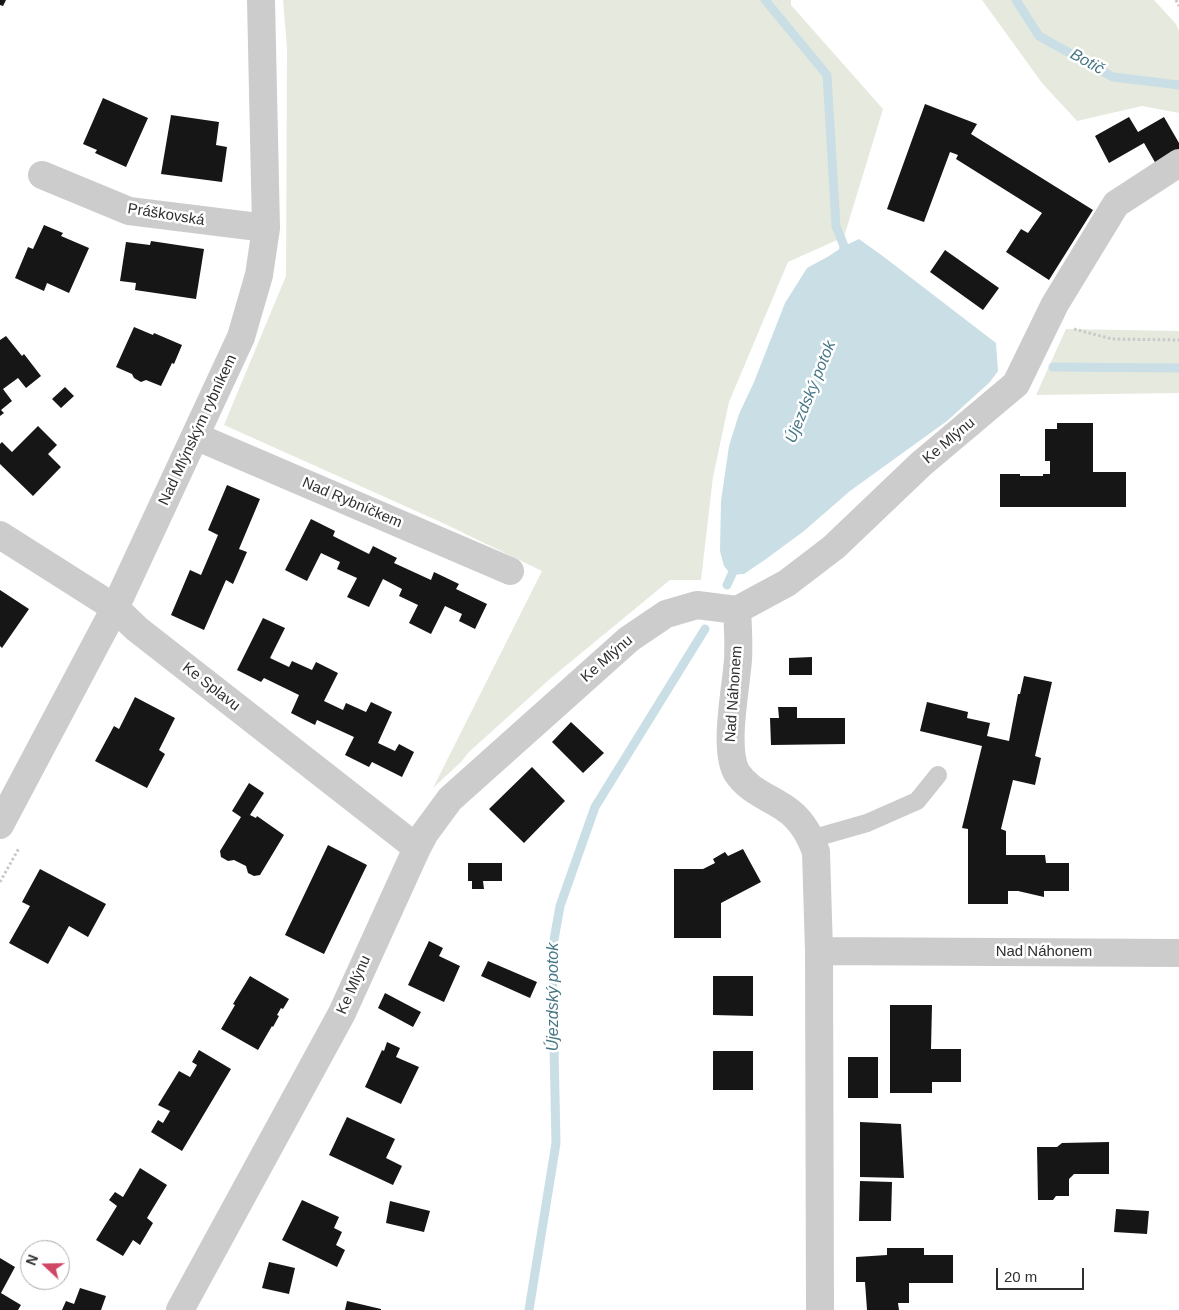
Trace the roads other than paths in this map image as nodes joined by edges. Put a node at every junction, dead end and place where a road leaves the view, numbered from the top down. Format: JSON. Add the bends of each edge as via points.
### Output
{"nodes":[{"id":1,"x":260,"y":0,"type":"edge"},
{"id":2,"x":1179,"y":163,"type":"edge"},
{"id":3,"x":42,"y":175,"type":"dead end"},
{"id":4,"x":266,"y":228,"type":"junction"},
{"id":5,"x":195,"y":436,"type":"junction"},
{"id":6,"x":0,"y":535,"type":"edge"},
{"id":7,"x":510,"y":571,"type":"dead end"},
{"id":8,"x":115,"y":608,"type":"junction"},
{"id":9,"x":737,"y":610,"type":"junction"},
{"id":10,"x":938,"y":774,"type":"dead end"},
{"id":11,"x":0,"y":825,"type":"edge"},
{"id":12,"x":812,"y":839,"type":"junction"},
{"id":13,"x":417,"y":848,"type":"junction"},
{"id":14,"x":819,"y":952,"type":"junction"},
{"id":15,"x":1179,"y":953,"type":"edge"},
{"id":16,"x":180,"y":1310,"type":"edge"},
{"id":17,"x":820,"y":1310,"type":"edge"}],
"edges":[{"from":1,"to":4,"type":"street","name":"Nad Mlýnským rybníkem"},
{"from":2,"to":9,"type":"street","name":"Ke Mlýnu","via":[[1116,204],[1055,304],[1016,384],[921,464],[834,547],[788,583]]},
{"from":3,"to":4,"type":"street","name":"Práškovská","via":[[128,211]]},
{"from":4,"to":5,"type":"street","name":"Nad Mlýnským rybníkem","via":[[259,275],[241,337]]},
{"from":5,"to":7,"type":"street","name":"Nad Rybníčkem"},
{"from":5,"to":8,"type":"street","name":"Nad Mlýnským rybníkem"},
{"from":6,"to":8,"type":"street","name":"Ke Splavu"},
{"from":8,"to":11,"type":"street","name":"Nad Mlýnským rybníkem"},
{"from":8,"to":13,"type":"street","name":"Ke Splavu","via":[[137,629]]},
{"from":9,"to":12,"type":"street","name":"Nad Náhonem","via":[[738,658],[730,747],[736,772],[752,789],[787,810]]},
{"from":9,"to":13,"type":"street","name":"Ke Mlýnu","via":[[697,604],[666,614],[629,639],[450,799]]},
{"from":10,"to":12,"type":"lane","via":[[917,801],[867,823]]},
{"from":12,"to":14,"type":"street","name":"Nad Náhonem","via":[[816,852]]},
{"from":13,"to":16,"type":"street","name":"Ke Mlýnu","via":[[342,1013]]},
{"from":14,"to":15,"type":"street","name":"Nad Náhonem"},
{"from":14,"to":17,"type":"street","name":"Nad Náhonem"}]}
